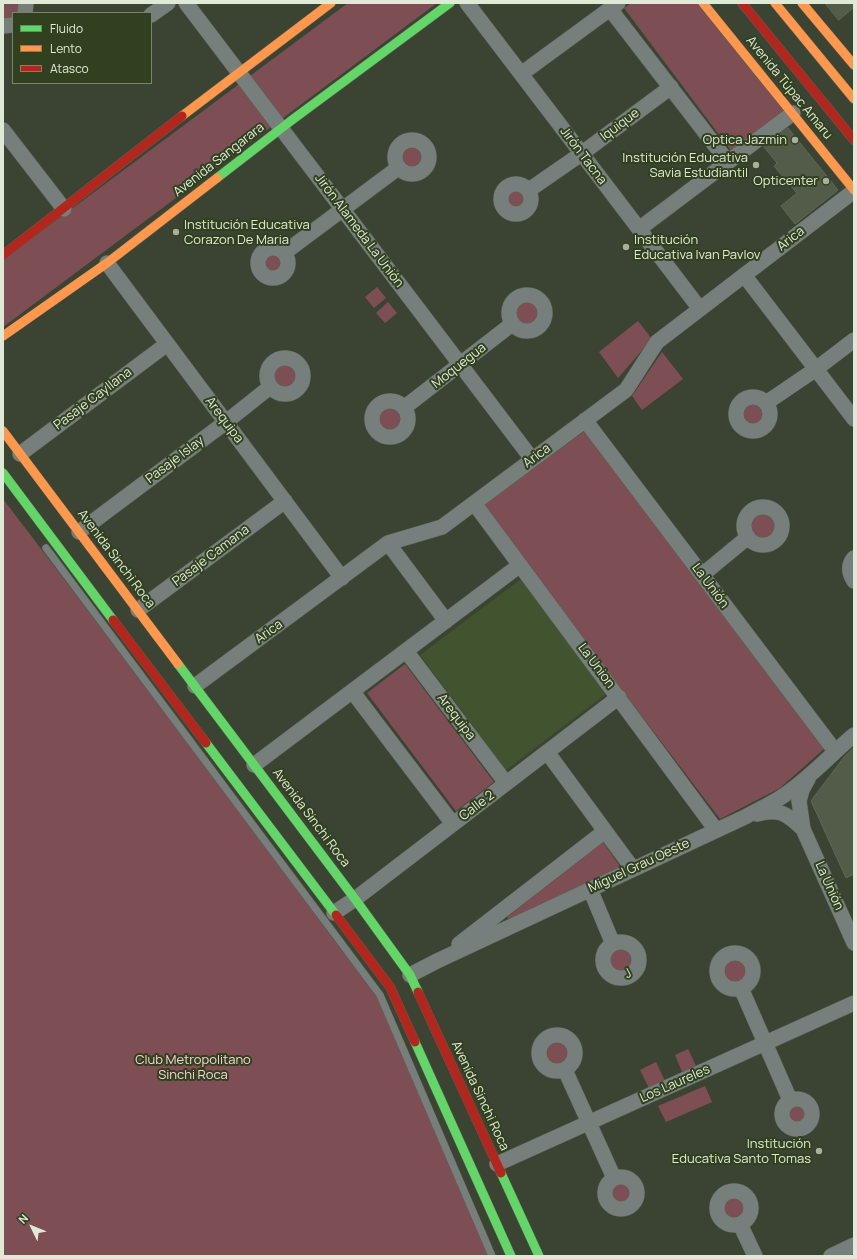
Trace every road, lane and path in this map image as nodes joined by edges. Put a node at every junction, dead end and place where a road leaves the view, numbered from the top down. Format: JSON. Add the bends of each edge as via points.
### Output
{"nodes":[{"id":1,"x":168,"y":3,"type":"edge"},
{"id":2,"x":186,"y":3,"type":"edge"},
{"id":3,"x":332,"y":3,"type":"edge"},
{"id":4,"x":450,"y":3,"type":"edge"},
{"id":5,"x":467,"y":3,"type":"edge"},
{"id":6,"x":703,"y":3,"type":"edge"},
{"id":7,"x":742,"y":3,"type":"edge"},
{"id":8,"x":775,"y":3,"type":"edge"},
{"id":9,"x":802,"y":3,"type":"edge"},
{"id":10,"x":614,"y":6,"type":"edge"},
{"id":11,"x":152,"y":14,"type":"edge"},
{"id":12,"x":854,"y":65,"type":"edge"},
{"id":13,"x":239,"y":72,"type":"junction"},
{"id":14,"x":521,"y":74,"type":"junction"},
{"id":15,"x":671,"y":87,"type":"junction"},
{"id":16,"x":854,"y":99,"type":"edge"},
{"id":17,"x":793,"y":113,"type":"junction"},
{"id":18,"x":854,"y":121,"type":"edge"},
{"id":19,"x":281,"y":128,"type":"junction"},
{"id":20,"x":844,"y":129,"type":"junction"},
{"id":21,"x":3,"y":130,"type":"edge"},
{"id":22,"x":854,"y":140,"type":"edge"},
{"id":23,"x":581,"y":154,"type":"junction"},
{"id":24,"x":728,"y":162,"type":"junction"},
{"id":25,"x":398,"y":168,"type":"dead end"},
{"id":26,"x":529,"y":190,"type":"dead end"},
{"id":27,"x":854,"y":190,"type":"edge"},
{"id":28,"x":64,"y":209,"type":"junction"},
{"id":29,"x":342,"y":209,"type":"junction"},
{"id":30,"x":639,"y":229,"type":"junction"},
{"id":31,"x":284,"y":253,"type":"dead end"},
{"id":32,"x":3,"y":255,"type":"edge"},
{"id":33,"x":107,"y":263,"type":"junction"},
{"id":34,"x":744,"y":275,"type":"junction"},
{"id":35,"x":700,"y":309,"type":"junction"},
{"id":36,"x":512,"y":324,"type":"dead end"},
{"id":37,"x":3,"y":336,"type":"edge"},
{"id":38,"x":854,"y":340,"type":"edge"},
{"id":39,"x":167,"y":344,"type":"junction"},
{"id":40,"x":460,"y":365,"type":"junction"},
{"id":41,"x":816,"y":369,"type":"junction"},
{"id":42,"x":270,"y":387,"type":"dead end"},
{"id":43,"x":766,"y":403,"type":"dead end"},
{"id":44,"x":404,"y":407,"type":"dead end"},
{"id":45,"x":585,"y":420,"type":"junction"},
{"id":46,"x":854,"y":420,"type":"edge"},
{"id":47,"x":226,"y":422,"type":"junction"},
{"id":48,"x":3,"y":431,"type":"edge"},
{"id":49,"x":20,"y":454,"type":"junction"},
{"id":50,"x":532,"y":460,"type":"junction"},
{"id":51,"x":3,"y":473,"type":"edge"},
{"id":52,"x":285,"y":501,"type":"junction"},
{"id":53,"x":474,"y":503,"type":"junction"},
{"id":54,"x":79,"y":532,"type":"junction"},
{"id":55,"x":748,"y":537,"type":"dead end"},
{"id":56,"x":41,"y":540,"type":"dead end"},
{"id":57,"x":388,"y":543,"type":"junction"},
{"id":58,"x":854,"y":558,"type":"edge"},
{"id":59,"x":520,"y":565,"type":"junction"},
{"id":60,"x":702,"y":575,"type":"junction"},
{"id":61,"x":342,"y":578,"type":"junction"},
{"id":62,"x":854,"y":581,"type":"edge"},
{"id":63,"x":91,"y":591,"type":"junction"},
{"id":64,"x":83,"y":597,"type":"junction"},
{"id":65,"x":138,"y":610,"type":"junction"},
{"id":66,"x":446,"y":621,"type":"junction"},
{"id":67,"x":406,"y":651,"type":"junction"},
{"id":68,"x":195,"y":686,"type":"junction"},
{"id":69,"x":352,"y":691,"type":"junction"},
{"id":70,"x":619,"y":697,"type":"junction"},
{"id":71,"x":854,"y":735,"type":"edge"},
{"id":72,"x":835,"y":751,"type":"junction"},
{"id":73,"x":547,"y":752,"type":"junction"},
{"id":74,"x":254,"y":765,"type":"junction"},
{"id":75,"x":809,"y":776,"type":"junction"},
{"id":76,"x":506,"y":783,"type":"junction"},
{"id":77,"x":745,"y":817,"type":"junction"},
{"id":78,"x":453,"y":824,"type":"junction"},
{"id":79,"x":803,"y":829,"type":"junction"},
{"id":80,"x":716,"y":830,"type":"junction"},
{"id":81,"x":604,"y":831,"type":"junction"},
{"id":82,"x":633,"y":869,"type":"junction"},
{"id":83,"x":590,"y":889,"type":"junction"},
{"id":84,"x":355,"y":899,"type":"junction"},
{"id":85,"x":334,"y":913,"type":"junction"},
{"id":86,"x":853,"y":939,"type":"edge"},
{"id":87,"x":613,"y":944,"type":"dead end"},
{"id":88,"x":437,"y":961,"type":"junction"},
{"id":89,"x":410,"y":975,"type":"junction"},
{"id":90,"x":741,"y":988,"type":"dead end"},
{"id":91,"x":854,"y":1003,"type":"edge"},
{"id":92,"x":765,"y":1043,"type":"junction"},
{"id":93,"x":565,"y":1070,"type":"dead end"},
{"id":94,"x":790,"y":1100,"type":"dead end"},
{"id":95,"x":589,"y":1122,"type":"junction"},
{"id":96,"x":497,"y":1164,"type":"junction"},
{"id":97,"x":614,"y":1178,"type":"dead end"},
{"id":98,"x":740,"y":1224,"type":"dead end"},
{"id":99,"x":854,"y":1245,"type":"edge"},
{"id":100,"x":492,"y":1256,"type":"edge"},
{"id":101,"x":511,"y":1256,"type":"edge"},
{"id":102,"x":539,"y":1256,"type":"edge"},
{"id":103,"x":755,"y":1256,"type":"edge"},
{"id":104,"x":831,"y":1256,"type":"edge"}],
"edges":[{"from":1,"to":11,"type":"street"},
{"from":2,"to":13,"type":"street","name":"Jirón Alameda La Unión"},
{"from":3,"to":13,"type":"main road"},
{"from":4,"to":19,"type":"main road","name":"Avenida Sangarara"},
{"from":5,"to":14,"type":"street","name":"Jirón Tacna"},
{"from":6,"to":17,"type":"main road","name":"Avenida Túpac Amaru"},
{"from":7,"to":20,"type":"main road","name":"Avenida Túpac Amaru"},
{"from":8,"to":16,"type":"main road"},
{"from":9,"to":12,"type":"main road"},
{"from":10,"to":14,"type":"street"},
{"from":10,"to":15,"type":"street"},
{"from":13,"to":19,"type":"street","name":"Jirón Alameda La Unión"},
{"from":13,"to":28,"type":"main road"},
{"from":14,"to":23,"type":"street","name":"Jirón Tacna"},
{"from":15,"to":23,"type":"street","name":"Iquique"},
{"from":15,"to":24,"type":"street"},
{"from":17,"to":24,"type":"street"},
{"from":17,"to":27,"type":"main road","name":"Avenida Túpac Amaru"},
{"from":18,"to":20,"type":"main road"},
{"from":19,"to":29,"type":"street","name":"Jirón Alameda La Unión"},
{"from":19,"to":33,"type":"main road","name":"Avenida Sangarara"},
{"from":20,"to":22,"type":"main road","name":"Avenida Túpac Amaru"},
{"from":21,"to":28,"type":"street"},
{"from":23,"to":26,"type":"street","name":"Iquique"},
{"from":23,"to":30,"type":"street","name":"Jirón Tacna"},
{"from":24,"to":30,"type":"street"},
{"from":25,"to":29,"type":"street"},
{"from":27,"to":34,"type":"street","name":"Arica"},
{"from":28,"to":32,"type":"main road"},
{"from":29,"to":31,"type":"street"},
{"from":29,"to":40,"type":"street","name":"Jirón Alameda La Unión"},
{"from":30,"to":35,"type":"street","name":"Jirón Tacna"},
{"from":33,"to":37,"type":"main road","name":"Avenida Sangarara"},
{"from":33,"to":39,"type":"street","name":"Arequipa"},
{"from":34,"to":35,"type":"street","name":"Arica"},
{"from":34,"to":41,"type":"street"},
{"from":35,"to":45,"type":"street","name":"Arica","via":[[657,342],[626,390]]},
{"from":36,"to":40,"type":"street","name":"Moquegua"},
{"from":38,"to":41,"type":"street"},
{"from":39,"to":47,"type":"street","name":"Arequipa"},
{"from":39,"to":49,"type":"street","name":"Pasaje Cayllana"},
{"from":40,"to":44,"type":"street","name":"Moquegua"},
{"from":40,"to":50,"type":"street","name":"Jirón Alameda La Unión"},
{"from":41,"to":43,"type":"street"},
{"from":41,"to":46,"type":"street"},
{"from":42,"to":47,"type":"street","name":"Pasaje Islay"},
{"from":45,"to":50,"type":"street","name":"Arica"},
{"from":45,"to":60,"type":"street","name":"La Unión"},
{"from":47,"to":52,"type":"street","name":"Arequipa"},
{"from":47,"to":54,"type":"street","name":"Pasaje Islay"},
{"from":48,"to":49,"type":"main road","name":"Avenida Sinchi Roca"},
{"from":49,"to":54,"type":"main road","name":"Avenida Sinchi Roca"},
{"from":50,"to":53,"type":"street","name":"Arica"},
{"from":51,"to":63,"type":"main road"},
{"from":52,"to":61,"type":"street","name":"Arequipa"},
{"from":52,"to":65,"type":"street","name":"Pasaje Camana"},
{"from":53,"to":57,"type":"street","name":"Arica","via":[[442,527]]},
{"from":53,"to":59,"type":"street","name":"La Union"},
{"from":54,"to":65,"type":"main road","name":"Avenida Sinchi Roca"},
{"from":55,"to":60,"type":"street"},
{"from":56,"to":64,"type":"lane"},
{"from":57,"to":61,"type":"street","name":"Arica"},
{"from":57,"to":66,"type":"street"},
{"from":58,"to":62,"type":"street","via":[[850,572]]},
{"from":59,"to":66,"type":"street"},
{"from":59,"to":70,"type":"street","name":"La Union"},
{"from":60,"to":72,"type":"street","name":"La Unión"},
{"from":61,"to":68,"type":"street","name":"Arica"},
{"from":63,"to":64,"type":"lane"},
{"from":63,"to":85,"type":"main road"},
{"from":64,"to":100,"type":"lane","via":[[380,995]]},
{"from":65,"to":68,"type":"main road","name":"Avenida Sinchi Roca"},
{"from":66,"to":67,"type":"street"},
{"from":67,"to":69,"type":"street"},
{"from":67,"to":76,"type":"street","name":"Arequipa"},
{"from":68,"to":74,"type":"main road","name":"Avenida Sinchi Roca"},
{"from":69,"to":74,"type":"street"},
{"from":69,"to":78,"type":"street"},
{"from":70,"to":73,"type":"street","name":"Calle 2"},
{"from":70,"to":80,"type":"street","name":"La Union"},
{"from":71,"to":72,"type":"street","name":"Miguel Grau Oeste"},
{"from":72,"to":75,"type":"street","name":"Miguel Grau Oeste"},
{"from":73,"to":76,"type":"street","name":"Calle 2"},
{"from":73,"to":81,"type":"street"},
{"from":74,"to":84,"type":"main road","name":"Avenida Sinchi Roca"},
{"from":75,"to":77,"type":"street","name":"Miguel Grau Oeste","via":[[783,796]]},
{"from":75,"to":79,"type":"street","name":"La Unión","via":[[799,801]]},
{"from":76,"to":78,"type":"street","name":"Calle 2"},
{"from":77,"to":79,"type":"street","name":"La Unión","via":[[767,811],[779,811]]},
{"from":77,"to":80,"type":"street","name":"Miguel Grau Oeste"},
{"from":78,"to":84,"type":"street","name":"Calle 2"},
{"from":79,"to":86,"type":"street","name":"La Unión"},
{"from":80,"to":82,"type":"street","name":"Miguel Grau Oeste"},
{"from":81,"to":82,"type":"street"},
{"from":81,"to":88,"type":"street"},
{"from":82,"to":83,"type":"street","name":"Miguel Grau Oeste"},
{"from":83,"to":87,"type":"street"},
{"from":83,"to":88,"type":"street","name":"Miguel Grau Oeste"},
{"from":84,"to":85,"type":"street","name":"Calle 2"},
{"from":84,"to":89,"type":"main road","name":"Avenida Sinchi Roca"},
{"from":85,"to":101,"type":"main road","via":[[390,987]]},
{"from":88,"to":89,"type":"street","name":"Miguel Grau Oeste"},
{"from":89,"to":96,"type":"main road","name":"Avenida Sinchi Roca"},
{"from":90,"to":92,"type":"street"},
{"from":91,"to":92,"type":"street","name":"Los Laureles"},
{"from":92,"to":94,"type":"street"},
{"from":92,"to":95,"type":"street","name":"Los Laureles"},
{"from":93,"to":95,"type":"street"},
{"from":95,"to":96,"type":"street","name":"Los Laureles"},
{"from":95,"to":97,"type":"street"},
{"from":96,"to":102,"type":"main road","name":"Avenida Sinchi Roca"},
{"from":98,"to":103,"type":"street"},
{"from":99,"to":104,"type":"street"}]}
